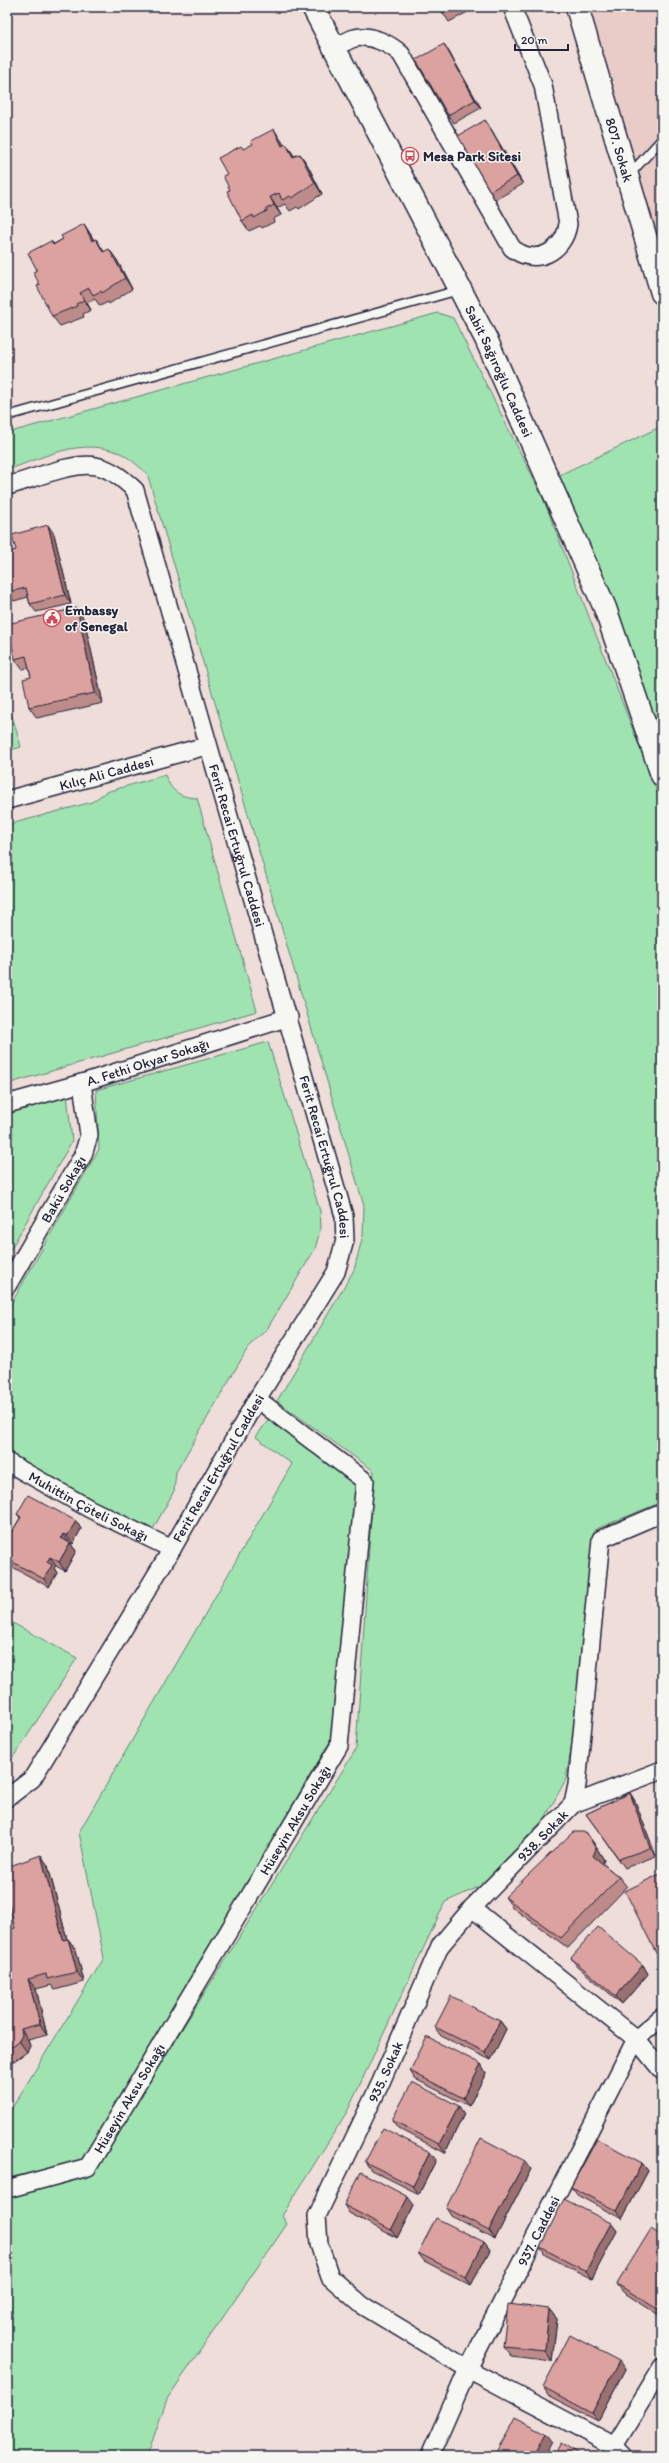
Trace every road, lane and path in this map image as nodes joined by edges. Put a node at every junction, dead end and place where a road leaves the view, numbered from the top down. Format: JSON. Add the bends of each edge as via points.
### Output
{"nodes":[{"id":1,"x":313,"y":7,"type":"edge"},
{"id":2,"x":512,"y":7,"type":"edge"},
{"id":3,"x":577,"y":7,"type":"edge"},
{"id":4,"x":335,"y":48,"type":"junction"},
{"id":5,"x":662,"y":139,"type":"edge"},
{"id":6,"x":628,"y":175,"type":"junction"},
{"id":7,"x":462,"y":290,"type":"junction"},
{"id":8,"x":662,"y":293,"type":"edge"},
{"id":9,"x":7,"y":416,"type":"edge"},
{"id":10,"x":7,"y":486,"type":"edge"},
{"id":11,"x":206,"y":746,"type":"junction"},
{"id":12,"x":658,"y":755,"type":"edge"},
{"id":13,"x":662,"y":775,"type":"edge"},
{"id":14,"x":7,"y":800,"type":"edge"},
{"id":15,"x":288,"y":1017,"type":"junction"},
{"id":16,"x":82,"y":1083,"type":"junction"},
{"id":17,"x":7,"y":1104,"type":"edge"},
{"id":18,"x":7,"y":1286,"type":"edge"},
{"id":19,"x":257,"y":1399,"type":"junction"},
{"id":20,"x":7,"y":1462,"type":"edge"},
{"id":21,"x":662,"y":1513,"type":"edge"},
{"id":22,"x":172,"y":1549,"type":"junction"},
{"id":23,"x":662,"y":1770,"type":"edge"},
{"id":24,"x":7,"y":1798,"type":"edge"},
{"id":25,"x":572,"y":1804,"type":"junction"},
{"id":26,"x":472,"y":1908,"type":"junction"},
{"id":27,"x":662,"y":2017,"type":"edge"},
{"id":28,"x":636,"y":2039,"type":"junction"},
{"id":29,"x":662,"y":2071,"type":"edge"},
{"id":30,"x":7,"y":2189,"type":"edge"},
{"id":31,"x":662,"y":2366,"type":"edge"},
{"id":32,"x":468,"y":2369,"type":"junction"},
{"id":33,"x":619,"y":2451,"type":"edge"},
{"id":34,"x":430,"y":2456,"type":"edge"}],
"edges":[{"from":1,"to":4,"type":"main road","name":"Sabit Sağıroğlu Caddesi"},
{"from":2,"to":4,"type":"street","via":[[543,85],[568,224],[562,242],[554,251],[543,256],[522,255],[512,248],[402,54],[393,46],[364,37],[354,38]]},
{"from":3,"to":6,"type":"main road","name":"807. Sokak"},
{"from":4,"to":7,"type":"main road","name":"Sabit Sağıroğlu Caddesi"},
{"from":5,"to":6,"type":"lane"},
{"from":6,"to":8,"type":"main road","name":"807. Sokak"},
{"from":7,"to":9,"type":"lane"},
{"from":7,"to":12,"type":"main road","name":"Sabit Sağıroğlu Caddesi","via":[[605,608]]},
{"from":10,"to":11,"type":"street","name":"Ferit Recai Ertuğrul Caddesi","via":[[76,466],[96,466],[119,476],[135,490]]},
{"from":11,"to":14,"type":"street","name":"Kılıç Ali Caddesi"},
{"from":11,"to":15,"type":"street","name":"Ferit Recai Ertuğrul Caddesi"},
{"from":12,"to":13,"type":"main road","name":"Sabit Sağıroğlu Caddesi"},
{"from":15,"to":16,"type":"street","name":"A. Fethi Okyar Sokağı"},
{"from":15,"to":19,"type":"street","name":"Ferit Recai Ertuğrul Caddesi","via":[[344,1216],[345,1240],[336,1272]]},
{"from":16,"to":17,"type":"street","name":"A. Fethi Okyar Sokağı"},
{"from":16,"to":18,"type":"street","name":"Bakü Sokağı","via":[[89,1136],[83,1155]]},
{"from":19,"to":22,"type":"street","name":"Ferit Recai Ertuğrul Caddesi"},
{"from":19,"to":30,"type":"street","name":"Hüseyin Aksu Sokağı","via":[[365,1481],[339,1746],[88,2167]]},
{"from":20,"to":22,"type":"street","name":"Muhittin Çöteli Sokağı","via":[[90,1509]]},
{"from":21,"to":25,"type":"street","name":"938. Sokak","via":[[601,1539],[577,1785]]},
{"from":22,"to":24,"type":"street","name":"Ferit Recai Ertuğrul Caddesi","via":[[32,1779]]},
{"from":23,"to":25,"type":"street"},
{"from":25,"to":26,"type":"street","name":"938. Sokak"},
{"from":26,"to":28,"type":"street"},
{"from":26,"to":32,"type":"street","name":"935. Sokak","via":[[440,1946],[381,2082],[317,2216],[318,2244],[330,2277],[362,2305]]},
{"from":27,"to":28,"type":"street","name":"937. Caddesi"},
{"from":28,"to":29,"type":"street"},
{"from":28,"to":32,"type":"street","name":"937. Caddesi"},
{"from":31,"to":33,"type":"street"},
{"from":32,"to":33,"type":"street","name":"935. Sokak"},
{"from":32,"to":34,"type":"street","name":"937. Caddesi"}]}
